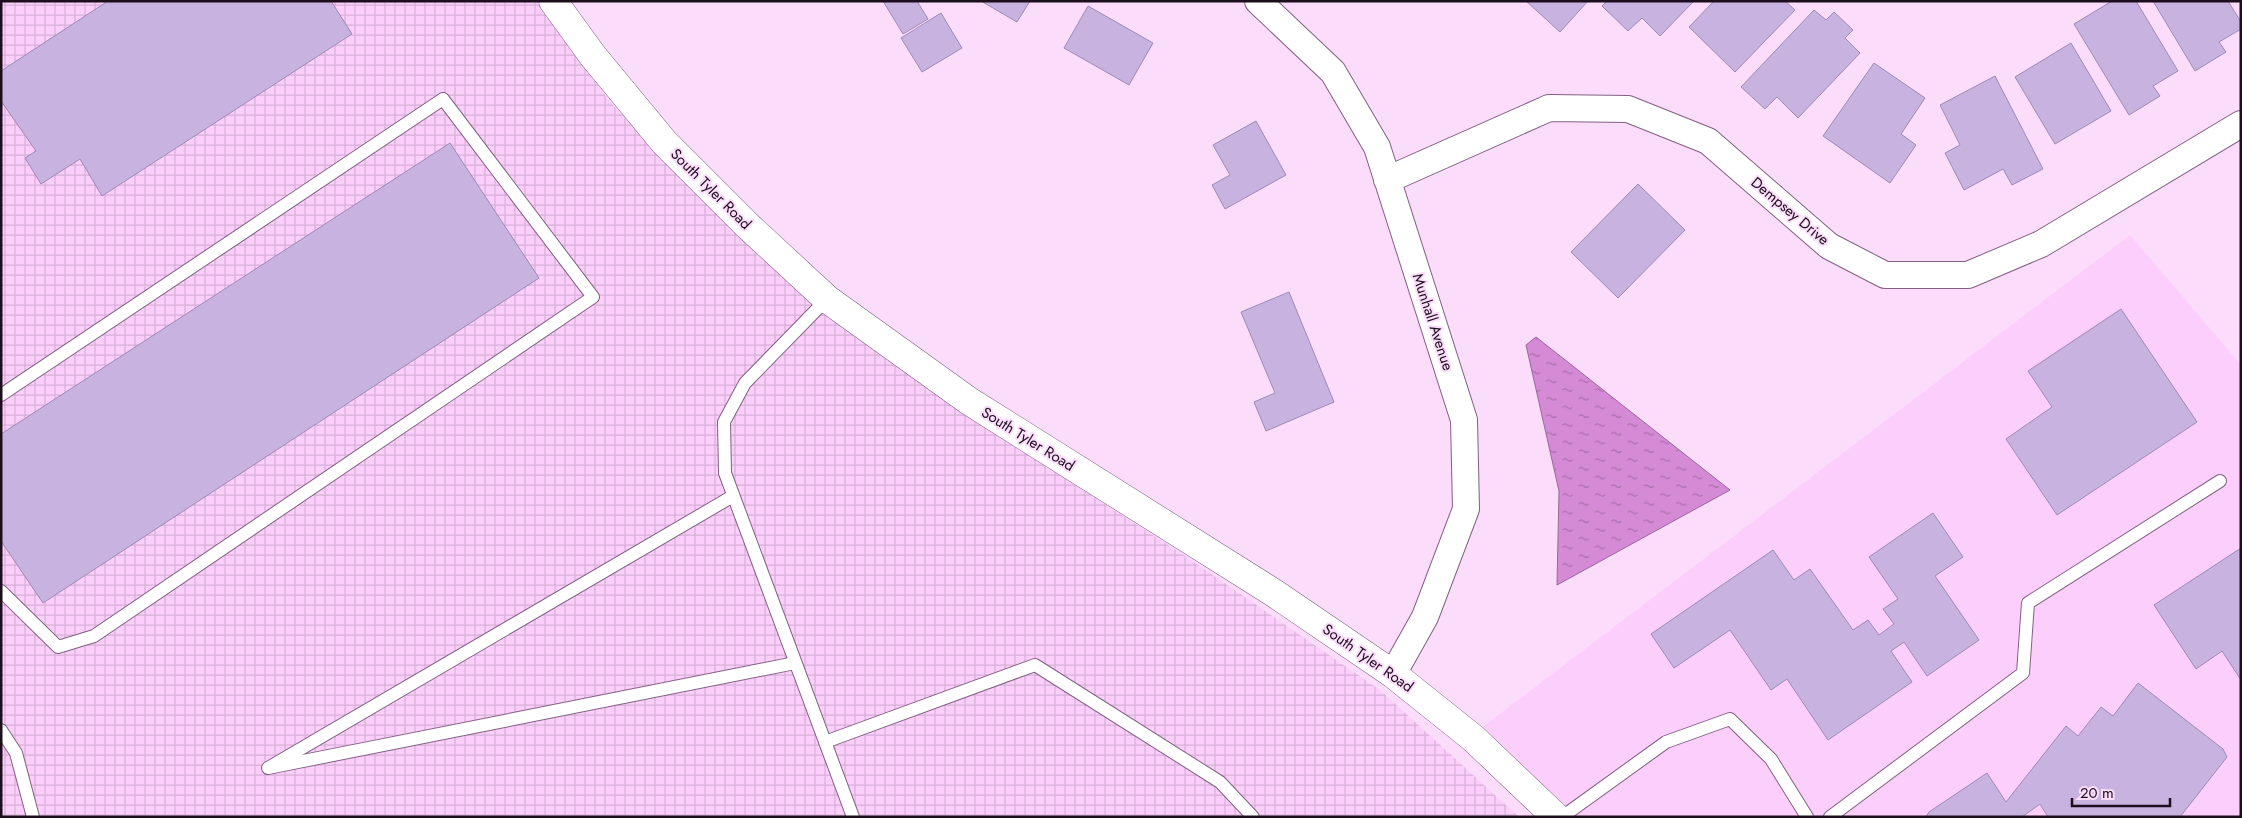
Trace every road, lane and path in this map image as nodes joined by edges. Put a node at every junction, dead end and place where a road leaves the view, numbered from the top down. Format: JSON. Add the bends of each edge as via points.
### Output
{"nodes":[{"id":1,"x":553,"y":1,"type":"edge"},
{"id":2,"x":1258,"y":1,"type":"edge"},
{"id":3,"x":2241,"y":124,"type":"edge"},
{"id":4,"x":1387,"y":180,"type":"junction"},
{"id":5,"x":827,"y":299,"type":"junction"},
{"id":6,"x":1,"y":395,"type":"edge"},
{"id":7,"x":2220,"y":481,"type":"dead end"},
{"id":8,"x":733,"y":496,"type":"junction"},
{"id":9,"x":1,"y":591,"type":"edge"},
{"id":10,"x":795,"y":664,"type":"junction"},
{"id":11,"x":1393,"y":674,"type":"junction"},
{"id":12,"x":1,"y":730,"type":"edge"},
{"id":13,"x":825,"y":742,"type":"junction"},
{"id":14,"x":33,"y":817,"type":"edge"},
{"id":15,"x":853,"y":817,"type":"edge"},
{"id":16,"x":1253,"y":817,"type":"edge"},
{"id":17,"x":1556,"y":817,"type":"edge"},
{"id":18,"x":1562,"y":817,"type":"edge"},
{"id":19,"x":1807,"y":817,"type":"edge"},
{"id":20,"x":1830,"y":817,"type":"edge"}],
"edges":[{"from":1,"to":5,"type":"street","name":"South Tyler Road","via":[[593,56],[664,142]]},
{"from":2,"to":4,"type":"street","name":"Munhall Avenue","via":[[1333,72],[1376,147]]},
{"from":3,"to":4,"type":"street","name":"Dempsey Drive","via":[[2041,244],[1968,275],[1885,275],[1829,246],[1708,141],[1628,109],[1549,108]]},
{"from":4,"to":11,"type":"street","name":"Munhall Avenue","via":[[1464,420],[1466,509],[1425,616]]},
{"from":5,"to":8,"type":"lane","via":[[745,384],[724,422],[725,473]]},
{"from":5,"to":11,"type":"street","name":"South Tyler Road","via":[[968,401],[1274,593]]},
{"from":6,"to":9,"type":"lane","via":[[443,99],[593,297],[94,636],[58,647]]},
{"from":7,"to":20,"type":"lane","via":[[2028,603],[2023,673]]},
{"from":8,"to":10,"type":"lane"},
{"from":8,"to":10,"type":"lane","via":[[268,768]]},
{"from":10,"to":13,"type":"lane"},
{"from":11,"to":17,"type":"street","name":"South Tyler Road","via":[[1473,738]]},
{"from":12,"to":14,"type":"lane","via":[[16,753]]},
{"from":13,"to":15,"type":"lane"},
{"from":13,"to":16,"type":"lane","via":[[1035,664],[1220,782]]},
{"from":18,"to":19,"type":"lane","via":[[1666,742],[1730,719],[1771,759]]}]}
